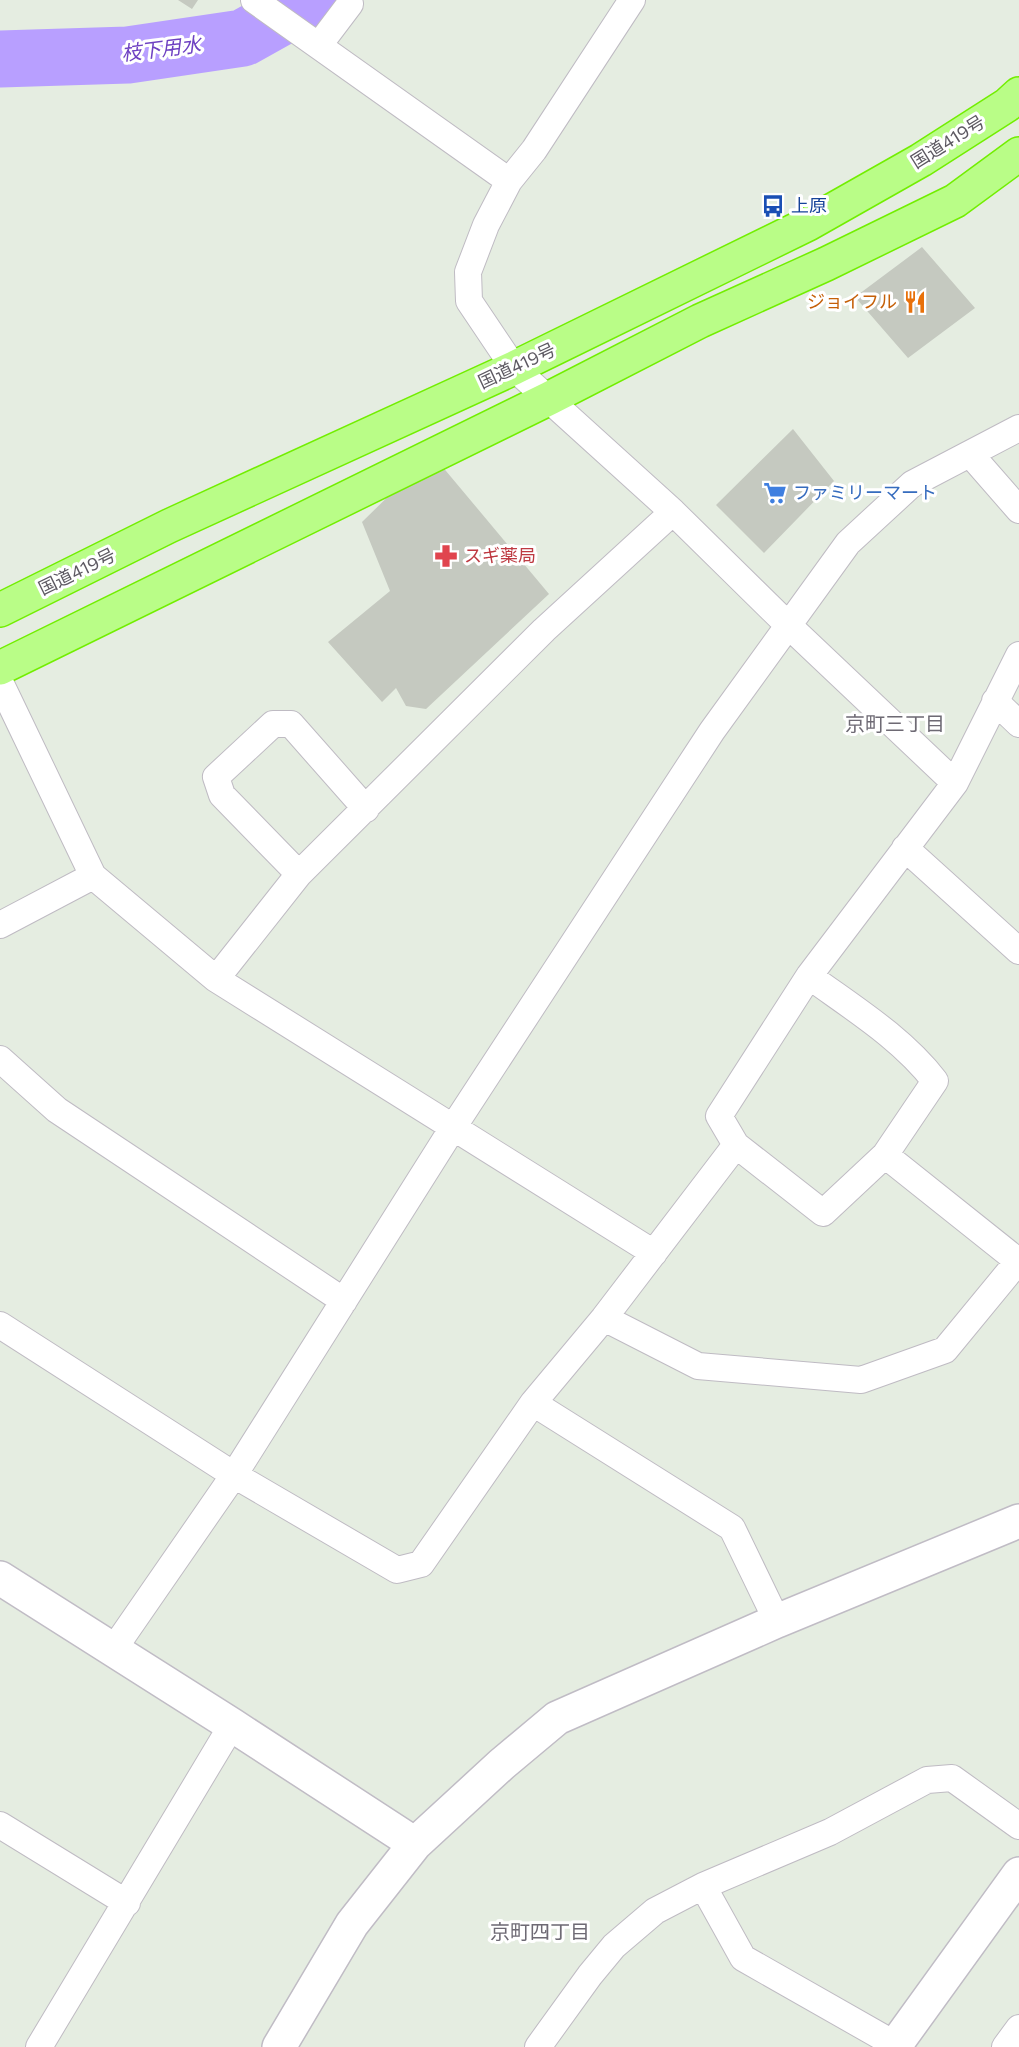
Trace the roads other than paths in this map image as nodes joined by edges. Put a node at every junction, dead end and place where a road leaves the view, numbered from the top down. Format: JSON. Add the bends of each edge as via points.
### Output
{"nodes":[{"id":1,"x":632,"y":0,"type":"edge"},
{"id":2,"x":261,"y":2,"type":"edge"},
{"id":3,"x":351,"y":4,"type":"dead end"},
{"id":4,"x":315,"y":42,"type":"junction"},
{"id":5,"x":1019,"y":94,"type":"edge"},
{"id":6,"x":1019,"y":154,"type":"edge"},
{"id":7,"x":509,"y":182,"type":"junction"},
{"id":8,"x":514,"y":368,"type":"junction"},
{"id":9,"x":550,"y":398,"type":"junction"},
{"id":10,"x":1019,"y":428,"type":"edge"},
{"id":11,"x":971,"y":455,"type":"junction"},
{"id":12,"x":1019,"y":510,"type":"edge"},
{"id":13,"x":673,"y":512,"type":"junction"},
{"id":14,"x":0,"y":610,"type":"edge"},
{"id":15,"x":788,"y":625,"type":"junction"},
{"id":16,"x":1019,"y":655,"type":"edge"},
{"id":17,"x":0,"y":668,"type":"edge"},
{"id":18,"x":0,"y":682,"type":"edge"},
{"id":19,"x":995,"y":701,"type":"junction"},
{"id":20,"x":1019,"y":724,"type":"edge"},
{"id":21,"x":956,"y":783,"type":"junction"},
{"id":22,"x":366,"y":808,"type":"junction"},
{"id":23,"x":905,"y":848,"type":"junction"},
{"id":24,"x":299,"y":874,"type":"junction"},
{"id":25,"x":93,"y":876,"type":"junction"},
{"id":26,"x":0,"y":925,"type":"edge"},
{"id":27,"x":1019,"y":951,"type":"edge"},
{"id":28,"x":809,"y":976,"type":"junction"},
{"id":29,"x":216,"y":979,"type":"junction"},
{"id":30,"x":0,"y":1059,"type":"edge"},
{"id":31,"x":454,"y":1126,"type":"junction"},
{"id":32,"x":736,"y":1145,"type":"junction"},
{"id":33,"x":885,"y":1155,"type":"junction"},
{"id":34,"x":654,"y":1253,"type":"junction"},
{"id":35,"x":1018,"y":1261,"type":"edge"},
{"id":36,"x":344,"y":1301,"type":"junction"},
{"id":37,"x":604,"y":1318,"type":"junction"},
{"id":38,"x":0,"y":1325,"type":"edge"},
{"id":39,"x":533,"y":1403,"type":"junction"},
{"id":40,"x":234,"y":1475,"type":"junction"},
{"id":41,"x":1019,"y":1521,"type":"edge"},
{"id":42,"x":0,"y":1578,"type":"edge"},
{"id":43,"x":777,"y":1621,"type":"junction"},
{"id":44,"x":113,"y":1650,"type":"junction"},
{"id":45,"x":232,"y":1725,"type":"junction"},
{"id":46,"x":0,"y":1825,"type":"edge"},
{"id":47,"x":1019,"y":1826,"type":"edge"},
{"id":48,"x":416,"y":1844,"type":"junction"},
{"id":49,"x":1019,"y":1874,"type":"edge"},
{"id":50,"x":703,"y":1886,"type":"junction"},
{"id":51,"x":127,"y":1904,"type":"junction"},
{"id":52,"x":1019,"y":2028,"type":"edge"},
{"id":53,"x":895,"y":2046,"type":"edge"},
{"id":54,"x":39,"y":2047,"type":"edge"},
{"id":55,"x":279,"y":2047,"type":"edge"},
{"id":56,"x":538,"y":2047,"type":"edge"},
{"id":57,"x":1005,"y":2047,"type":"edge"}],
"edges":[{"from":1,"to":7,"type":"street"},
{"from":2,"to":4,"type":"street"},
{"from":3,"to":4,"type":"street"},
{"from":4,"to":7,"type":"street"},
{"from":5,"to":8,"type":"highway","name":"国道419号","via":[[921,160],[808,224]]},
{"from":6,"to":9,"type":"highway","via":[[955,201],[700,321]]},
{"from":7,"to":8,"type":"street","via":[[486,225],[468,272],[469,301]]},
{"from":8,"to":9,"type":"street"},
{"from":8,"to":14,"type":"highway","name":"国道419号","via":[[170,526]]},
{"from":9,"to":13,"type":"street"},
{"from":9,"to":17,"type":"highway"},
{"from":10,"to":11,"type":"street"},
{"from":11,"to":12,"type":"street"},
{"from":11,"to":15,"type":"street","via":[[912,484],[848,543]]},
{"from":13,"to":15,"type":"street"},
{"from":13,"to":22,"type":"street","via":[[544,630]]},
{"from":15,"to":21,"type":"street"},
{"from":15,"to":31,"type":"street","via":[[712,732]]},
{"from":16,"to":19,"type":"street"},
{"from":18,"to":25,"type":"street"},
{"from":19,"to":20,"type":"street"},
{"from":19,"to":21,"type":"street"},
{"from":21,"to":23,"type":"street"},
{"from":22,"to":24,"type":"street"},
{"from":22,"to":24,"type":"street","via":[[291,724],[273,724],[216,777],[222,795]]},
{"from":23,"to":27,"type":"street"},
{"from":23,"to":28,"type":"street"},
{"from":24,"to":29,"type":"street"},
{"from":25,"to":26,"type":"street"},
{"from":25,"to":29,"type":"street"},
{"from":28,"to":32,"type":"street","via":[[719,1116]]},
{"from":28,"to":33,"type":"street","via":[[921,1062],[935,1081]]},
{"from":29,"to":31,"type":"street"},
{"from":30,"to":36,"type":"street","via":[[57,1110]]},
{"from":31,"to":34,"type":"street"},
{"from":31,"to":36,"type":"street"},
{"from":32,"to":33,"type":"street","via":[[823,1213]]},
{"from":32,"to":34,"type":"street"},
{"from":33,"to":35,"type":"street"},
{"from":34,"to":37,"type":"street"},
{"from":35,"to":37,"type":"street","via":[[945,1350],[861,1380],[698,1366]]},
{"from":36,"to":40,"type":"street"},
{"from":37,"to":39,"type":"street"},
{"from":38,"to":40,"type":"street"},
{"from":39,"to":40,"type":"street","via":[[422,1564],[398,1570]]},
{"from":39,"to":43,"type":"street","via":[[732,1528]]},
{"from":40,"to":44,"type":"street"},
{"from":41,"to":43,"type":"street"},
{"from":42,"to":44,"type":"street"},
{"from":43,"to":48,"type":"street","via":[[557,1718]]},
{"from":44,"to":45,"type":"street"},
{"from":45,"to":48,"type":"street"},
{"from":45,"to":51,"type":"street"},
{"from":46,"to":51,"type":"street"},
{"from":47,"to":50,"type":"street","via":[[952,1778],[927,1780],[830,1832]]},
{"from":48,"to":55,"type":"street","via":[[352,1924]]},
{"from":49,"to":53,"type":"street"},
{"from":50,"to":53,"type":"street","via":[[743,1958]]},
{"from":50,"to":56,"type":"street","via":[[655,1911],[615,1946]]},
{"from":51,"to":54,"type":"street"},
{"from":52,"to":57,"type":"street"}]}
